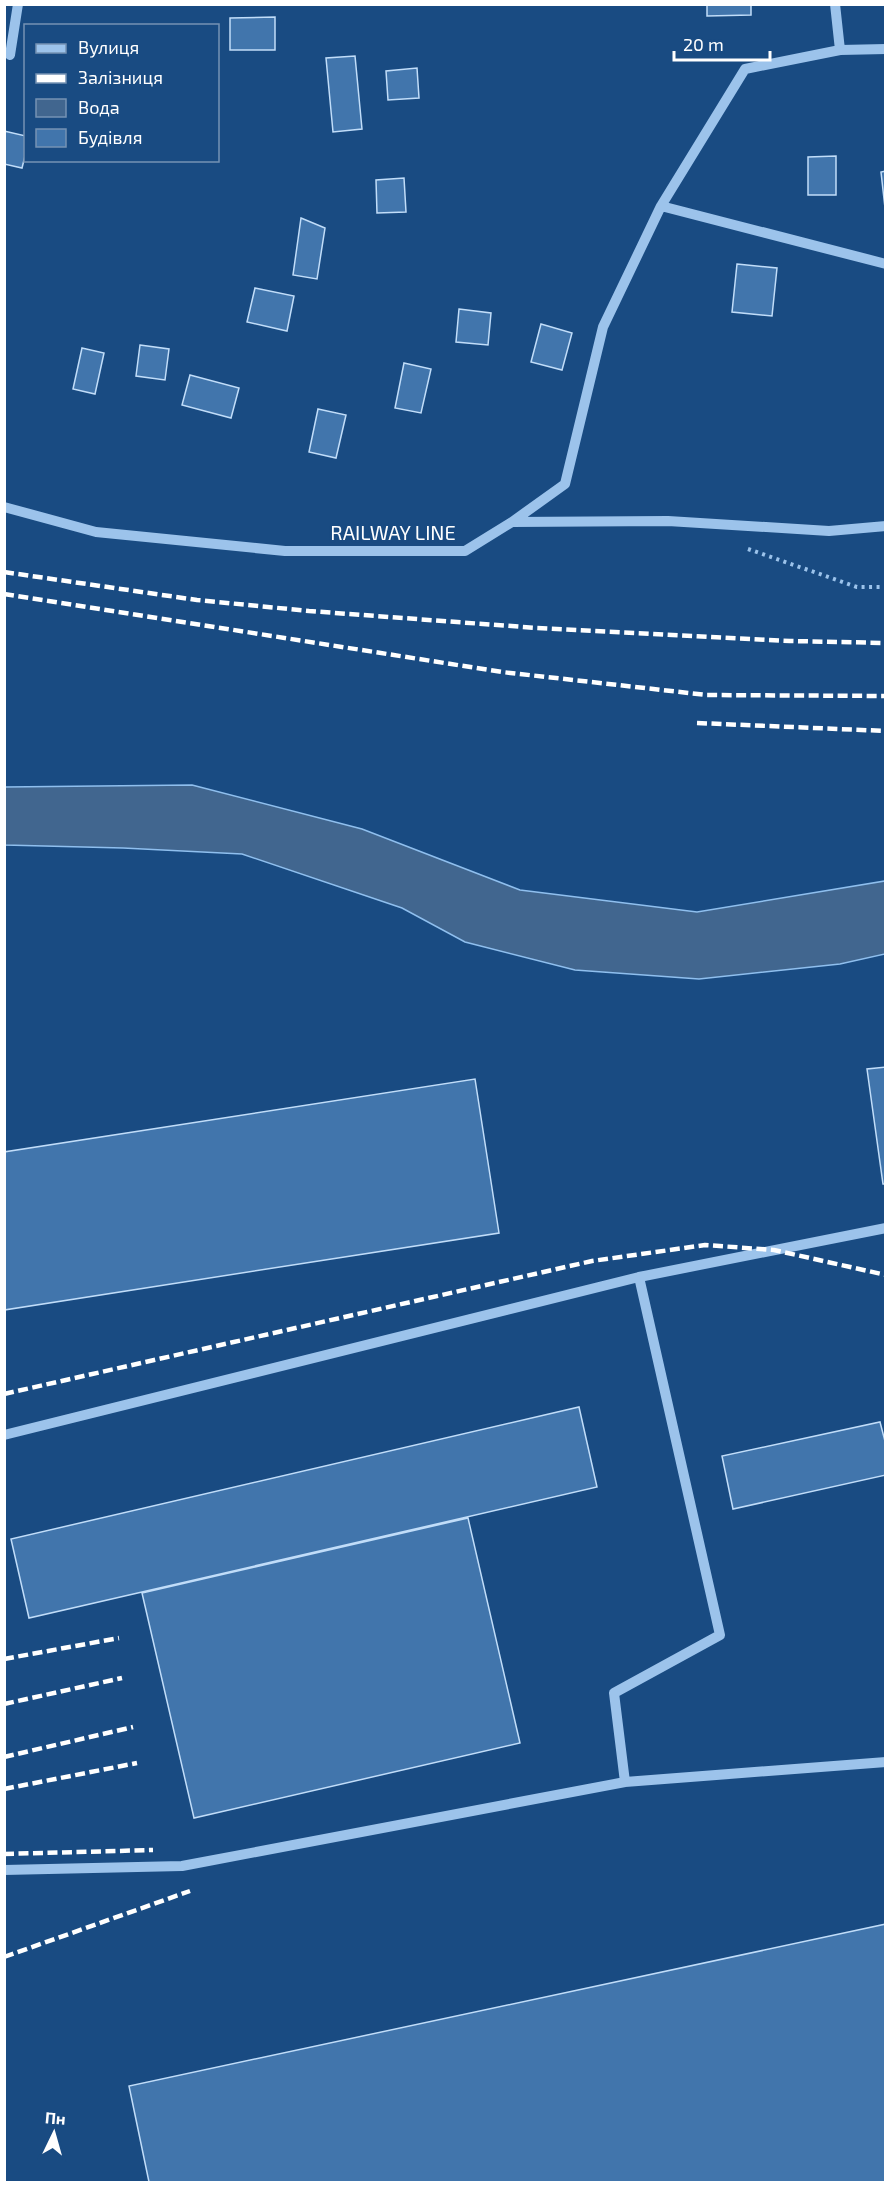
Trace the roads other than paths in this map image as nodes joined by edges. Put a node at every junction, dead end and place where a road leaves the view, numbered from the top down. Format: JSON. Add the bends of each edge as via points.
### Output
{"nodes":[{"id":1,"x":18,"y":4,"type":"edge"},
{"id":2,"x":835,"y":4,"type":"edge"},
{"id":3,"x":885,"y":49,"type":"edge"},
{"id":4,"x":840,"y":50,"type":"junction"},
{"id":5,"x":9,"y":55,"type":"dead end"},
{"id":6,"x":661,"y":206,"type":"junction"},
{"id":7,"x":885,"y":264,"type":"edge"},
{"id":8,"x":4,"y":507,"type":"edge"},
{"id":9,"x":512,"y":522,"type":"junction"},
{"id":10,"x":885,"y":526,"type":"edge"},
{"id":11,"x":885,"y":1228,"type":"edge"},
{"id":12,"x":639,"y":1277,"type":"junction"},
{"id":13,"x":4,"y":1435,"type":"edge"},
{"id":14,"x":885,"y":1762,"type":"edge"},
{"id":15,"x":626,"y":1782,"type":"junction"},
{"id":16,"x":4,"y":1870,"type":"edge"}],
"edges":[{"from":1,"to":5,"type":"street"},
{"from":2,"to":4,"type":"street"},
{"from":3,"to":4,"type":"street"},
{"from":4,"to":6,"type":"street","name":"RAILWAY LINE","via":[[745,69]]},
{"from":6,"to":7,"type":"street"},
{"from":6,"to":9,"type":"street","name":"RAILWAY LINE","via":[[603,327],[565,484]]},
{"from":8,"to":9,"type":"street","name":"RAILWAY LINE","via":[[96,532],[285,551],[465,550]]},
{"from":9,"to":10,"type":"street","via":[[668,521],[829,531]]},
{"from":11,"to":12,"type":"street"},
{"from":12,"to":13,"type":"street"},
{"from":12,"to":15,"type":"street","via":[[720,1635],[614,1693]]},
{"from":14,"to":15,"type":"street"},
{"from":15,"to":16,"type":"street","via":[[182,1866]]}]}
